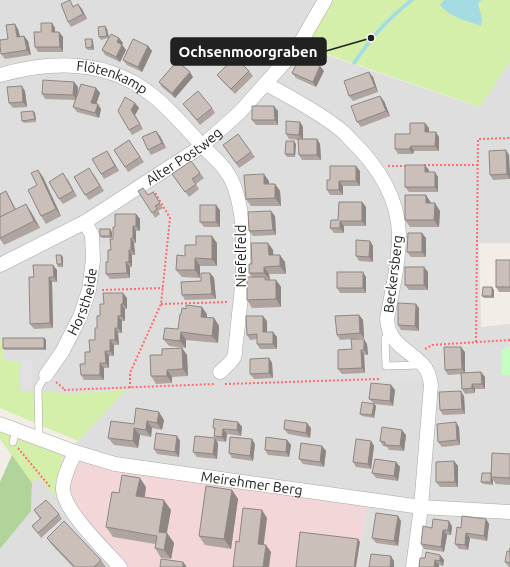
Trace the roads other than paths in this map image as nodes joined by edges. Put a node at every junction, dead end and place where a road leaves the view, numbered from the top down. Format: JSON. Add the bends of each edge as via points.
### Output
{"nodes":[{"id":1,"x":325,"y":0,"type":"edge"},
{"id":2,"x":0,"y":75,"type":"edge"},
{"id":3,"x":266,"y":84,"type":"junction"},
{"id":4,"x":202,"y":146,"type":"junction"},
{"id":5,"x":85,"y":222,"type":"junction"},
{"id":6,"x":1,"y":263,"type":"edge"},
{"id":7,"x":390,"y":333,"type":"junction"},
{"id":8,"x":418,"y":360,"type":"junction"},
{"id":9,"x":220,"y":372,"type":"dead end"},
{"id":10,"x":46,"y":375,"type":"joint"},
{"id":11,"x":0,"y":424,"type":"edge"},
{"id":12,"x":39,"y":438,"type":"junction"},
{"id":13,"x":75,"y":452,"type":"junction"},
{"id":14,"x":421,"y":507,"type":"junction"},
{"id":15,"x":510,"y":512,"type":"edge"},
{"id":16,"x":120,"y":567,"type":"edge"},
{"id":17,"x":413,"y":567,"type":"edge"}],
"edges":[{"from":1,"to":3,"type":"street","name":"Alter Postweg","via":[[298,47]]},
{"from":2,"to":4,"type":"street","name":"Flötenkamp","via":[[63,64],[108,71],[133,82],[151,94],[168,108]]},
{"from":3,"to":4,"type":"street","name":"Alter Postweg","via":[[240,112]]},
{"from":3,"to":7,"type":"street","name":"Beckersberg","via":[[338,127],[375,166],[390,193],[399,233],[397,264],[386,319]]},
{"from":4,"to":5,"type":"street","name":"Alter Postweg"},
{"from":4,"to":9,"type":"street","name":"Niefelfeld","via":[[230,176],[241,220],[243,273],[234,358]]},
{"from":5,"to":6,"type":"street","name":"Alter Postweg"},
{"from":5,"to":10,"type":"street","name":"Horstheide","via":[[92,235],[93,260],[89,290],[80,317],[62,352]]},
{"from":7,"to":8,"type":"street","name":"Beckersberg","via":[[398,344]]},
{"from":7,"to":8,"type":"lane","via":[[386,338],[386,366]]},
{"from":8,"to":14,"type":"street","name":"Beckersberg","via":[[428,374],[431,389]]},
{"from":10,"to":12,"type":"lane","via":[[38,388]]},
{"from":11,"to":12,"type":"street","name":"Meirehmer Berg","via":[[15,436]]},
{"from":12,"to":13,"type":"street","name":"Meirehmer Berg"},
{"from":13,"to":14,"type":"street","name":"Meirehmer Berg","via":[[115,464]]},
{"from":13,"to":16,"type":"street","via":[[63,485],[65,500]]},
{"from":14,"to":15,"type":"street","name":"Meirehmer Berg"},
{"from":14,"to":17,"type":"street","name":"Beckersberg"}]}
